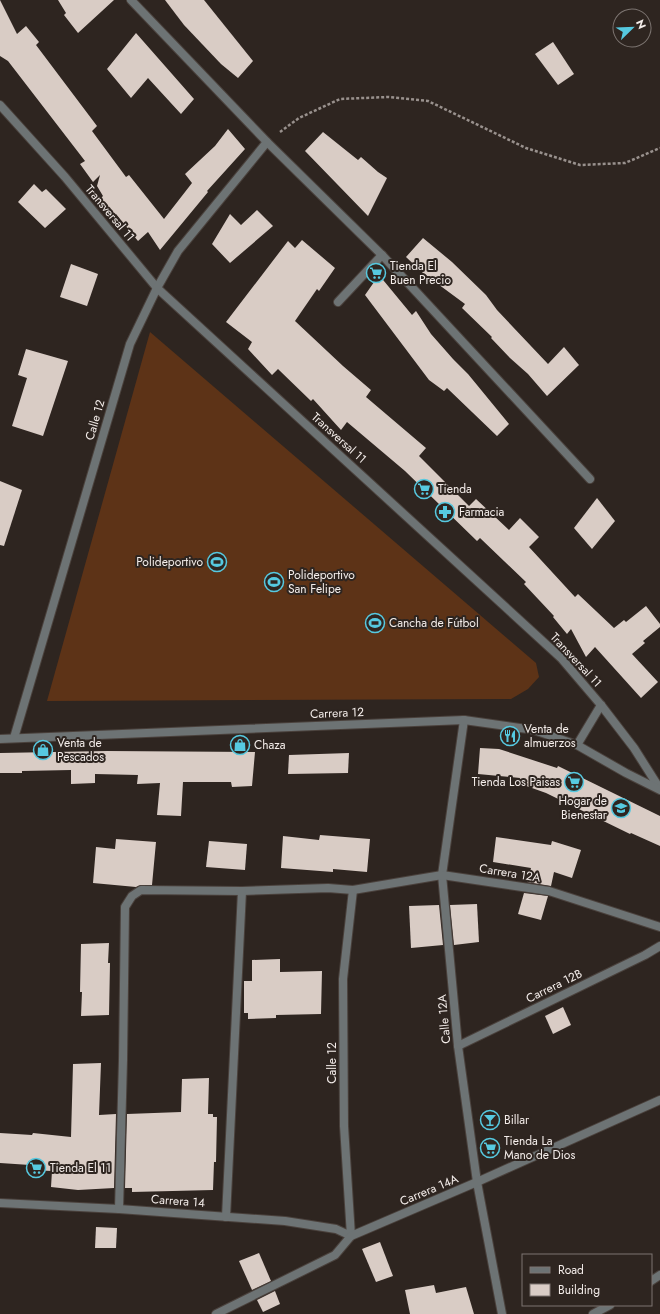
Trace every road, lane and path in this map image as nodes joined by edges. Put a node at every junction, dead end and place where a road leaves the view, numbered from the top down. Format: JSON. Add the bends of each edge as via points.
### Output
{"nodes":[{"id":1,"x":131,"y":0,"type":"edge"},
{"id":2,"x":0,"y":106,"type":"edge"},
{"id":3,"x":267,"y":142,"type":"junction"},
{"id":4,"x":660,"y":148,"type":"edge"},
{"id":5,"x":382,"y":255,"type":"junction"},
{"id":6,"x":157,"y":288,"type":"junction"},
{"id":7,"x":338,"y":302,"type":"dead end"},
{"id":8,"x":590,"y":478,"type":"dead end"},
{"id":9,"x":601,"y":705,"type":"junction"},
{"id":10,"x":464,"y":720,"type":"junction"},
{"id":11,"x":14,"y":738,"type":"junction"},
{"id":12,"x":0,"y":739,"type":"edge"},
{"id":13,"x":577,"y":745,"type":"junction"},
{"id":14,"x":660,"y":789,"type":"edge"},
{"id":15,"x":442,"y":875,"type":"junction"},
{"id":16,"x":353,"y":890,"type":"junction"},
{"id":17,"x":242,"y":891,"type":"junction"},
{"id":18,"x":660,"y":927,"type":"edge"},
{"id":19,"x":660,"y":946,"type":"edge"},
{"id":20,"x":458,"y":1046,"type":"junction"},
{"id":21,"x":660,"y":1100,"type":"edge"},
{"id":22,"x":477,"y":1182,"type":"junction"},
{"id":23,"x":0,"y":1203,"type":"edge"},
{"id":24,"x":119,"y":1209,"type":"junction"},
{"id":25,"x":226,"y":1217,"type":"junction"},
{"id":26,"x":351,"y":1236,"type":"junction"},
{"id":27,"x":608,"y":1306,"type":"edge"},
{"id":28,"x":216,"y":1314,"type":"edge"},
{"id":29,"x":502,"y":1314,"type":"edge"},
{"id":30,"x":593,"y":1314,"type":"edge"}],
"edges":[{"from":1,"to":3,"type":"street"},
{"from":2,"to":6,"type":"street","name":"Transversal 11","via":[[65,177]]},
{"from":3,"to":4,"type":"path","via":[[299,118],[340,99],[388,97],[428,102],[526,148],[580,165],[625,163]]},
{"from":3,"to":5,"type":"street"},
{"from":3,"to":6,"type":"street","name":"Calle 12","via":[[178,251]]},
{"from":5,"to":7,"type":"street"},
{"from":5,"to":8,"type":"street"},
{"from":6,"to":9,"type":"street","name":"Transversal 11","via":[[561,658]]},
{"from":6,"to":11,"type":"street","name":"Calle 12","via":[[130,344]]},
{"from":9,"to":13,"type":"street"},
{"from":9,"to":14,"type":"street","name":"Transversal 11","via":[[634,748]]},
{"from":10,"to":11,"type":"street","name":"Carrera 12"},
{"from":10,"to":13,"type":"street","name":"Carrera 12","via":[[534,730]]},
{"from":10,"to":15,"type":"street","name":"Calle 12A"},
{"from":11,"to":12,"type":"street","name":"Carrera 12"},
{"from":13,"to":14,"type":"street","name":"Carrera 12"},
{"from":15,"to":16,"type":"street","name":"Carrera 12A"},
{"from":15,"to":18,"type":"street","name":"Carrera 12A","via":[[549,891]]},
{"from":15,"to":20,"type":"street","name":"Calle 12A"},
{"from":16,"to":17,"type":"street","name":"Carrera 12A","via":[[328,888]]},
{"from":16,"to":26,"type":"street","name":"Calle 12","via":[[343,979],[344,1126]]},
{"from":17,"to":24,"type":"street","name":"Carrera 12A","via":[[141,890],[132,896],[125,907]]},
{"from":17,"to":25,"type":"street"},
{"from":19,"to":20,"type":"street","name":"Carrera 12B"},
{"from":20,"to":22,"type":"street","name":"Calle 12A"},
{"from":21,"to":22,"type":"street","name":"Carrera 14A"},
{"from":22,"to":26,"type":"street","name":"Carrera 14A"},
{"from":22,"to":29,"type":"street","name":"Calle 12A"},
{"from":23,"to":24,"type":"street","name":"Carrera 14"},
{"from":24,"to":25,"type":"street","name":"Carrera 14"},
{"from":25,"to":26,"type":"street","name":"Carrera 14","via":[[285,1221],[336,1229]]},
{"from":26,"to":28,"type":"street","name":"Carrera 14A","via":[[336,1254]]},
{"from":27,"to":30,"type":"street"}]}
